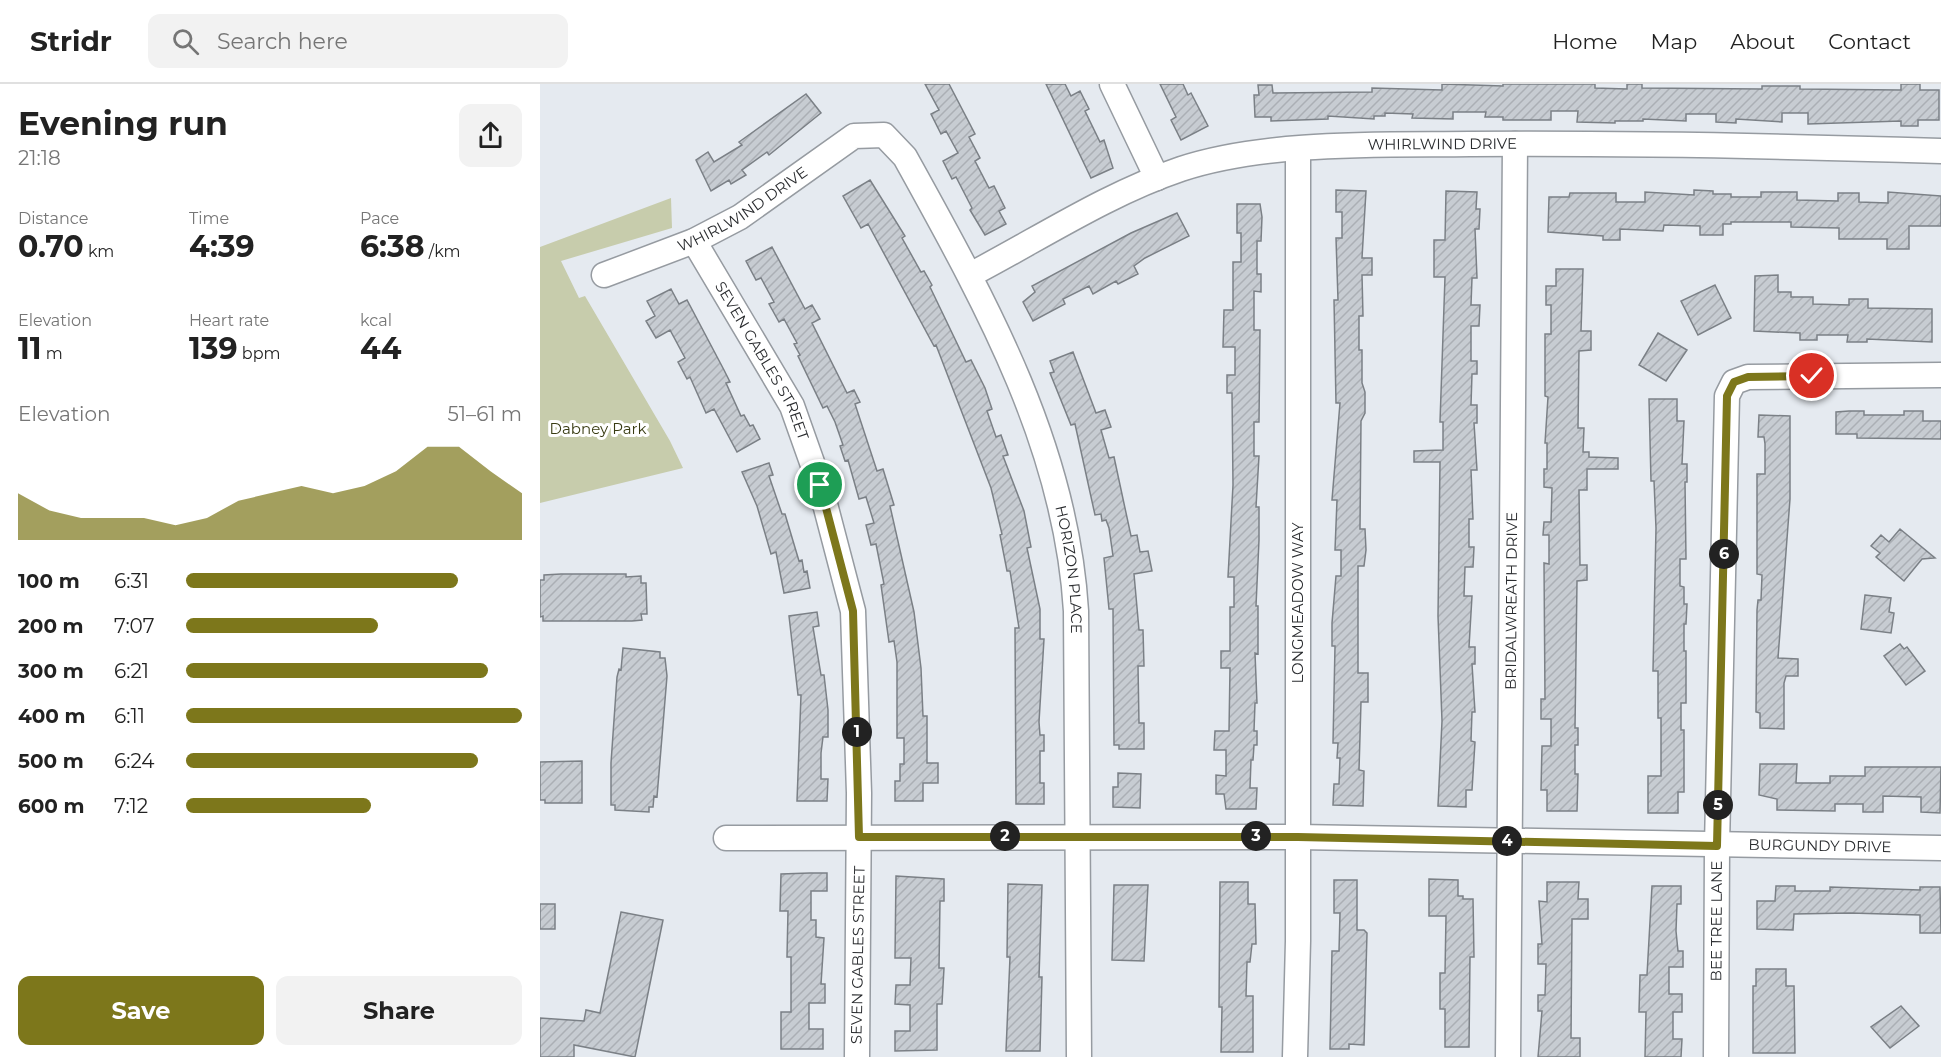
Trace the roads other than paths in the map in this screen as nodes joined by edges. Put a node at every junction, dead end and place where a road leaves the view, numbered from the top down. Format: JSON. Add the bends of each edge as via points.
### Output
{"nodes":[{"id":1,"x":1112,"y":84,"type":"edge"},
{"id":2,"x":876,"y":134,"type":"joint"},
{"id":3,"x":1515,"y":144,"type":"junction"},
{"id":4,"x":1298,"y":149,"type":"junction"},
{"id":5,"x":1941,"y":151,"type":"edge"},
{"id":6,"x":1157,"y":178,"type":"junction"},
{"id":7,"x":694,"y":241,"type":"junction"},
{"id":8,"x":604,"y":275,"type":"dead end"},
{"id":9,"x":970,"y":275,"type":"junction"},
{"id":10,"x":1941,"y":375,"type":"edge"},
{"id":11,"x":1076,"y":835,"type":"junction"},
{"id":12,"x":859,"y":837,"type":"junction"},
{"id":13,"x":1298,"y":837,"type":"junction"},
{"id":14,"x":726,"y":838,"type":"dead end"},
{"id":15,"x":1509,"y":841,"type":"junction"},
{"id":16,"x":1717,"y":846,"type":"junction"},
{"id":17,"x":1941,"y":848,"type":"edge"},
{"id":18,"x":857,"y":1057,"type":"edge"},
{"id":19,"x":1079,"y":1057,"type":"edge"},
{"id":20,"x":1295,"y":1057,"type":"edge"},
{"id":21,"x":1508,"y":1057,"type":"edge"},
{"id":22,"x":1716,"y":1057,"type":"edge"}],
"edges":[{"from":1,"to":6,"type":"street"},
{"from":2,"to":7,"type":"street","name":"WHIRLWIND DRIVE","via":[[854,136],[740,218]]},
{"from":2,"to":9,"type":"street","name":"HORIZON PLACE","via":[[893,141],[905,157]]},
{"from":3,"to":4,"type":"street","name":"WHIRLWIND DRIVE"},
{"from":3,"to":5,"type":"street","name":"WHIRLWIND DRIVE","via":[[1653,143]]},
{"from":3,"to":15,"type":"street","name":"BRIDALWREATH DRIVE"},
{"from":4,"to":6,"type":"street","name":"WHIRLWIND DRIVE","via":[[1219,159]]},
{"from":4,"to":13,"type":"street","name":"LONGMEADOW WAY"},
{"from":6,"to":9,"type":"street","name":"WHIRLWIND DRIVE"},
{"from":7,"to":8,"type":"street","name":"WHIRLWIND DRIVE"},
{"from":7,"to":12,"type":"street","name":"SEVEN GABLES STREET","via":[[792,406],[820,485],[853,611]]},
{"from":9,"to":11,"type":"street","name":"HORIZON PLACE","via":[[1042,436],[1074,564]]},
{"from":10,"to":16,"type":"street","name":"BEE TREE LANE","via":[[1748,377],[1734,382],[1727,396]]},
{"from":11,"to":12,"type":"street","name":"BURGUNDY DRIVE"},
{"from":11,"to":13,"type":"street","name":"BURGUNDY DRIVE"},
{"from":11,"to":19,"type":"street","name":"HORIZON PLACE"},
{"from":12,"to":14,"type":"street","name":"BURGUNDY DRIVE"},
{"from":12,"to":18,"type":"street","name":"SEVEN GABLES STREET"},
{"from":13,"to":15,"type":"street","name":"BURGUNDY DRIVE"},
{"from":13,"to":20,"type":"street","name":"LONGMEADOW WAY"},
{"from":15,"to":16,"type":"street","name":"BURGUNDY DRIVE"},
{"from":15,"to":21,"type":"street","name":"BRIDALWREATH DRIVE"},
{"from":16,"to":17,"type":"street","name":"BURGUNDY DRIVE"},
{"from":16,"to":22,"type":"street","name":"BEE TREE LANE"}]}
